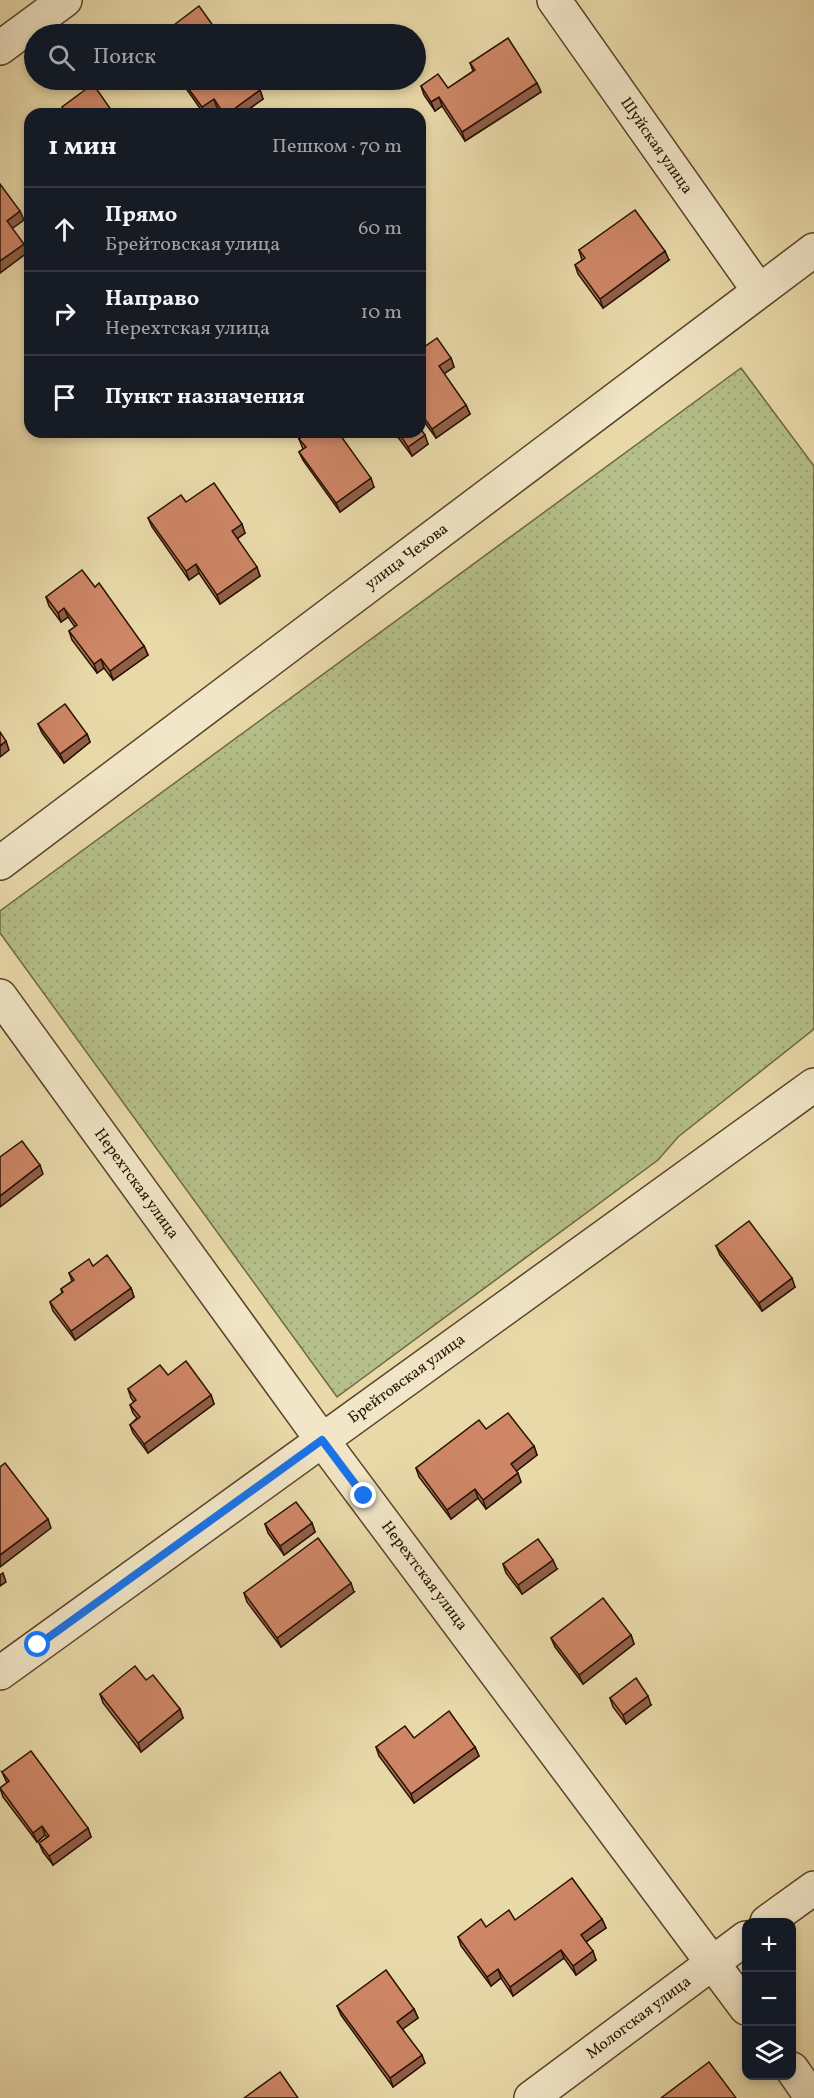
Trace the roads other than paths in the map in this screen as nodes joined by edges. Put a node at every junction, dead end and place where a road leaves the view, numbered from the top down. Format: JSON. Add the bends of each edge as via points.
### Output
{"nodes":[{"id":1,"x":65,"y":0,"type":"edge"},
{"id":2,"x":554,"y":0,"type":"edge"},
{"id":3,"x":32,"y":24,"type":"edge"},
{"id":4,"x":24,"y":30,"type":"edge"},
{"id":5,"x":0,"y":48,"type":"edge"},
{"id":6,"x":814,"y":250,"type":"edge"},
{"id":7,"x":759,"y":291,"type":"junction"},
{"id":8,"x":0,"y":863,"type":"edge"},
{"id":9,"x":0,"y":996,"type":"edge"},
{"id":10,"x":814,"y":1085,"type":"edge"},
{"id":11,"x":322,"y":1440,"type":"junction"},
{"id":12,"x":0,"y":1673,"type":"edge"},
{"id":13,"x":814,"y":1888,"type":"edge"},
{"id":14,"x":774,"y":1918,"type":"edge"},
{"id":15,"x":742,"y":1942,"type":"edge"},
{"id":16,"x":714,"y":1962,"type":"junction"},
{"id":17,"x":742,"y":2001,"type":"edge"},
{"id":18,"x":796,"y":2075,"type":"edge"},
{"id":19,"x":531,"y":2098,"type":"edge"},
{"id":20,"x":812,"y":2098,"type":"edge"}],
"edges":[{"from":1,"to":3,"type":"street"},
{"from":2,"to":7,"type":"street","name":"Шуйская улица"},
{"from":4,"to":5,"type":"street"},
{"from":6,"to":7,"type":"street","name":"улица Чехова"},
{"from":7,"to":8,"type":"street","name":"улица Чехова"},
{"from":9,"to":11,"type":"street","name":"Нерехтская улица"},
{"from":10,"to":11,"type":"street","name":"Брейтовская улица"},
{"from":11,"to":12,"type":"street","name":"Брейтовская улица"},
{"from":11,"to":16,"type":"street","name":"Нерехтская улица"},
{"from":13,"to":14,"type":"street"},
{"from":15,"to":16,"type":"street","name":"Мологская улица"},
{"from":16,"to":17,"type":"street","name":"Нерехтская улица"},
{"from":16,"to":19,"type":"street","name":"Мологская улица"},
{"from":18,"to":20,"type":"street"}]}
